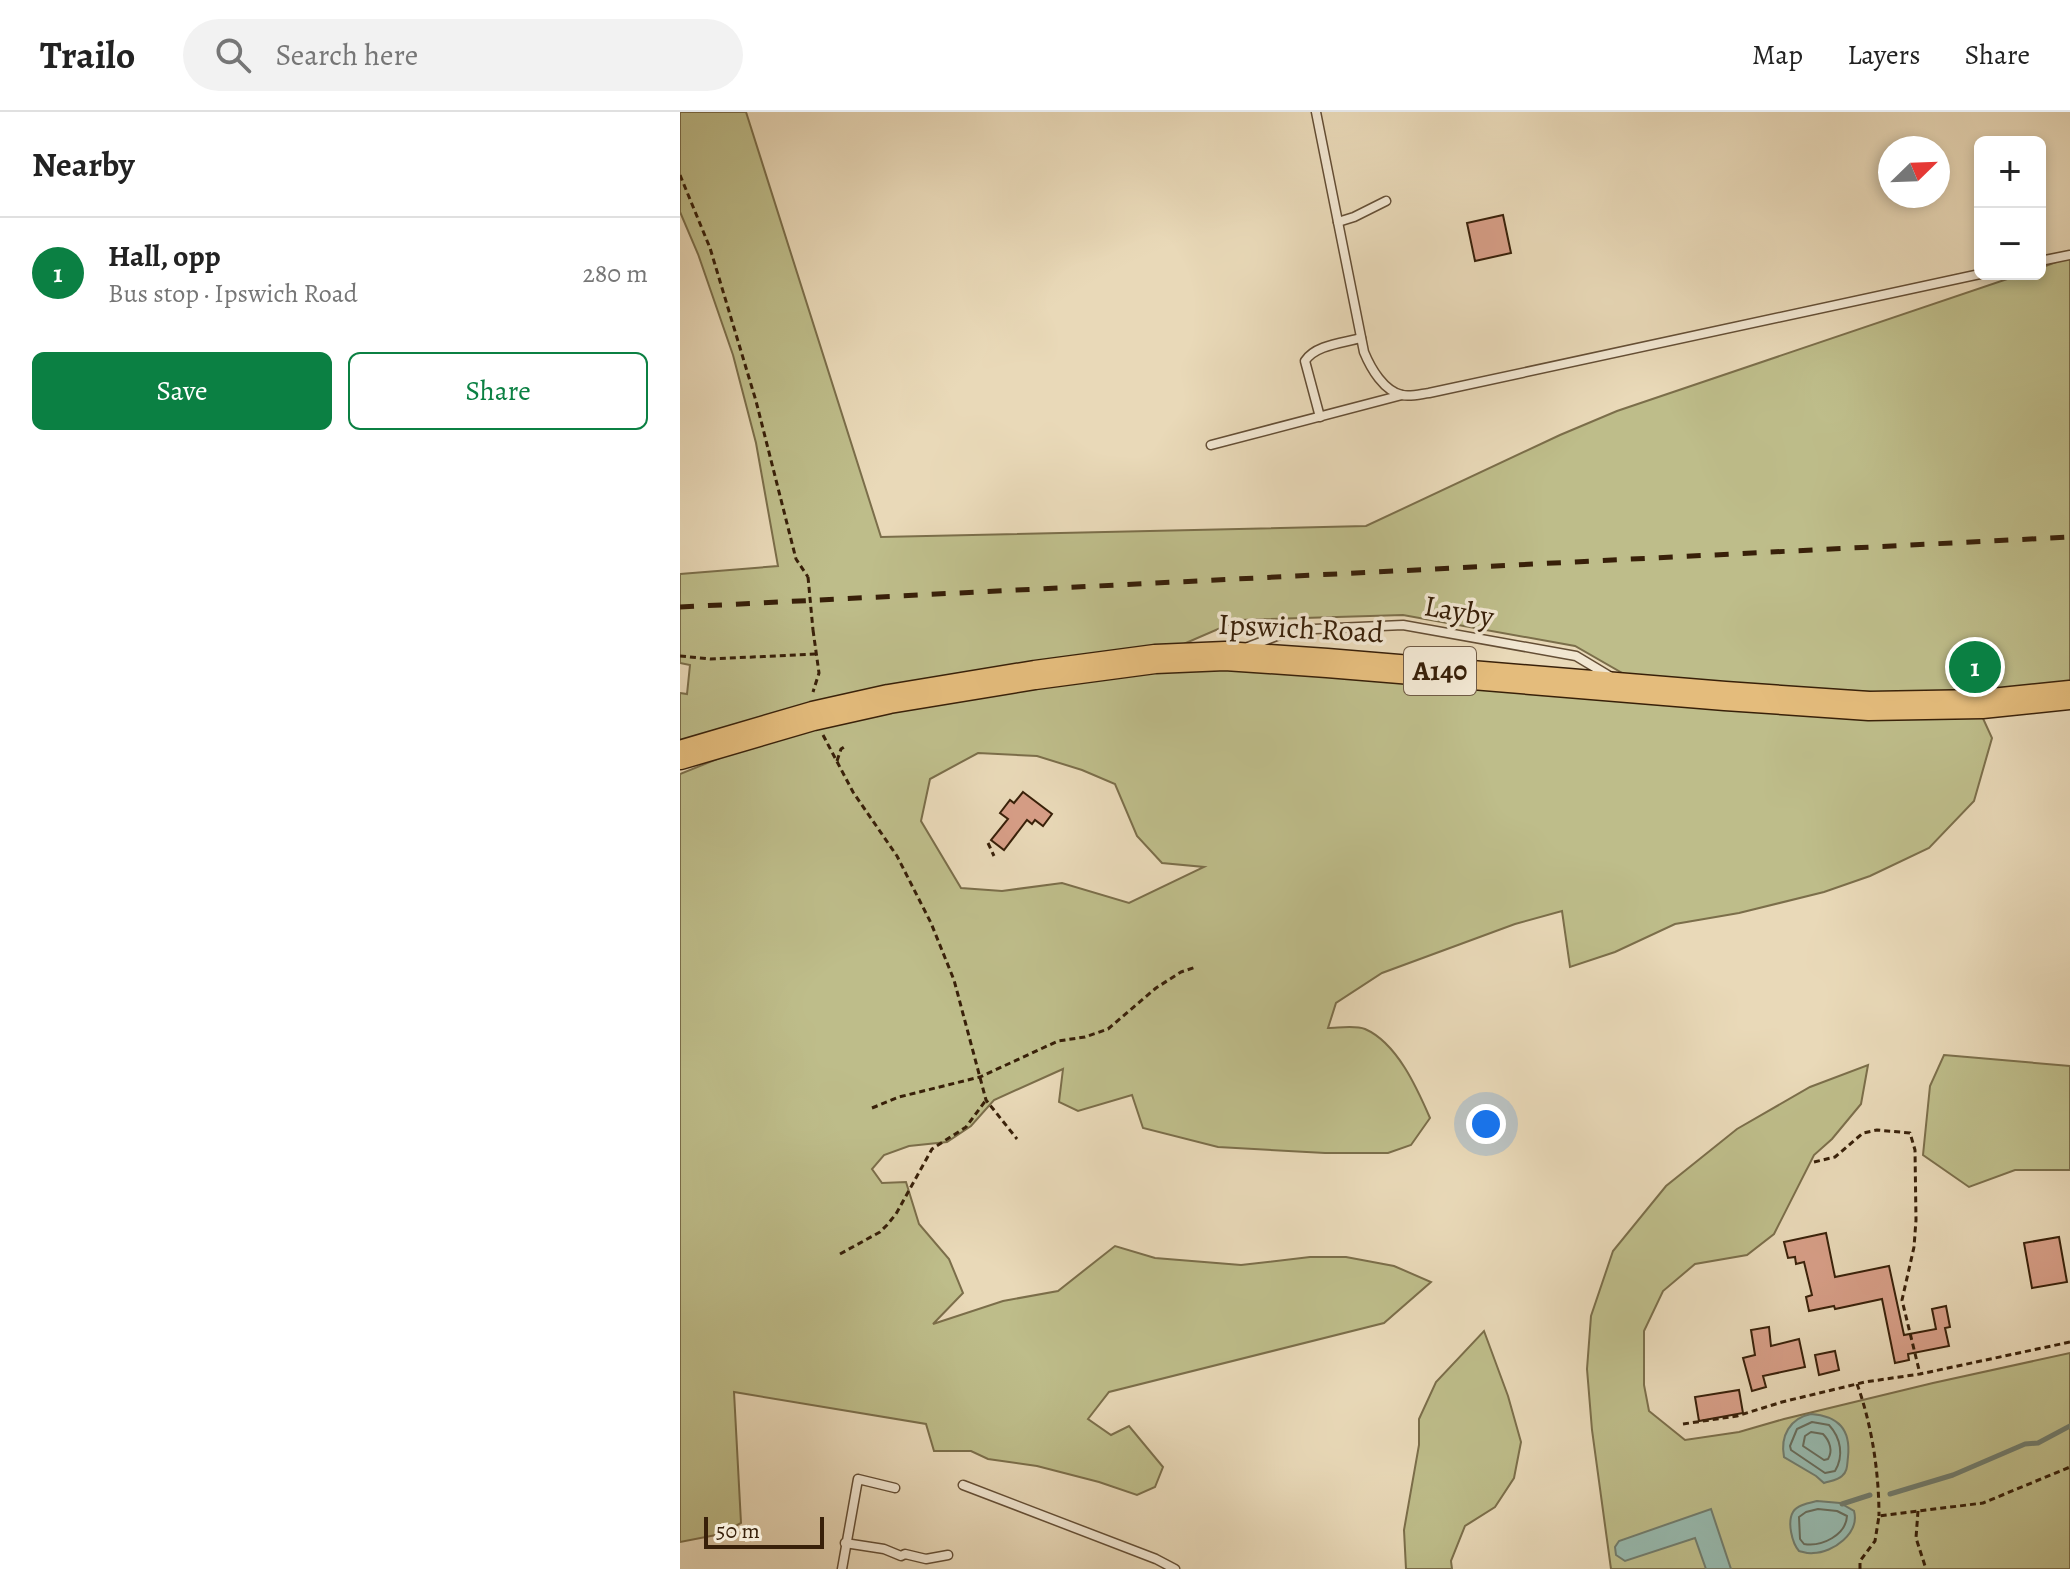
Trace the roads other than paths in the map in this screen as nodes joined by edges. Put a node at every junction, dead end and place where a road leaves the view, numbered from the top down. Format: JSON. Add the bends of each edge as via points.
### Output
{"nodes":[{"id":1,"x":1316,"y":112,"type":"edge"},
{"id":2,"x":1386,"y":201,"type":"dead end"},
{"id":3,"x":1338,"y":222,"type":"junction"},
{"id":4,"x":2070,"y":255,"type":"edge"},
{"id":5,"x":2046,"y":260,"type":"edge"},
{"id":6,"x":1974,"y":275,"type":"edge"},
{"id":7,"x":1361,"y":338,"type":"junction"},
{"id":8,"x":1402,"y":395,"type":"junction"},
{"id":9,"x":1320,"y":417,"type":"junction"},
{"id":10,"x":1211,"y":445,"type":"dead end"},
{"id":11,"x":1225,"y":656,"type":"junction"},
{"id":12,"x":1632,"y":689,"type":"junction"},
{"id":13,"x":2070,"y":695,"type":"edge"},
{"id":14,"x":680,"y":755,"type":"edge"},
{"id":15,"x":963,"y":1485,"type":"dead end"},
{"id":16,"x":895,"y":1488,"type":"dead end"},
{"id":17,"x":845,"y":1543,"type":"junction"},
{"id":18,"x":948,"y":1555,"type":"dead end"},
{"id":19,"x":842,"y":1569,"type":"edge"},
{"id":20,"x":1175,"y":1569,"type":"edge"}],
"edges":[{"from":1,"to":3,"type":"lane"},
{"from":2,"to":3,"type":"lane"},
{"from":3,"to":7,"type":"lane"},
{"from":4,"to":5,"type":"lane"},
{"from":6,"to":8,"type":"lane"},
{"from":7,"to":8,"type":"lane","via":[[1370,367],[1381,382]]},
{"from":7,"to":9,"type":"lane","via":[[1307,356]]},
{"from":8,"to":9,"type":"lane"},
{"from":9,"to":10,"type":"lane"},
{"from":11,"to":12,"type":"highway","name":"Ipswich Road","number":"A140"},
{"from":11,"to":12,"type":"lane","name":"Layby","via":[[1292,630],[1403,625],[1576,656]]},
{"from":11,"to":14,"type":"highway","name":"Ipswich Road","number":"A140","via":[[1155,659],[889,699],[821,724]]},
{"from":12,"to":13,"type":"highway","name":"Ipswich Road","number":"A140","via":[[1869,706],[1982,704]]},
{"from":15,"to":20,"type":"lane"},
{"from":16,"to":17,"type":"lane","via":[[858,1479]]},
{"from":17,"to":18,"type":"lane","via":[[926,1559]]},
{"from":17,"to":19,"type":"lane"}]}
